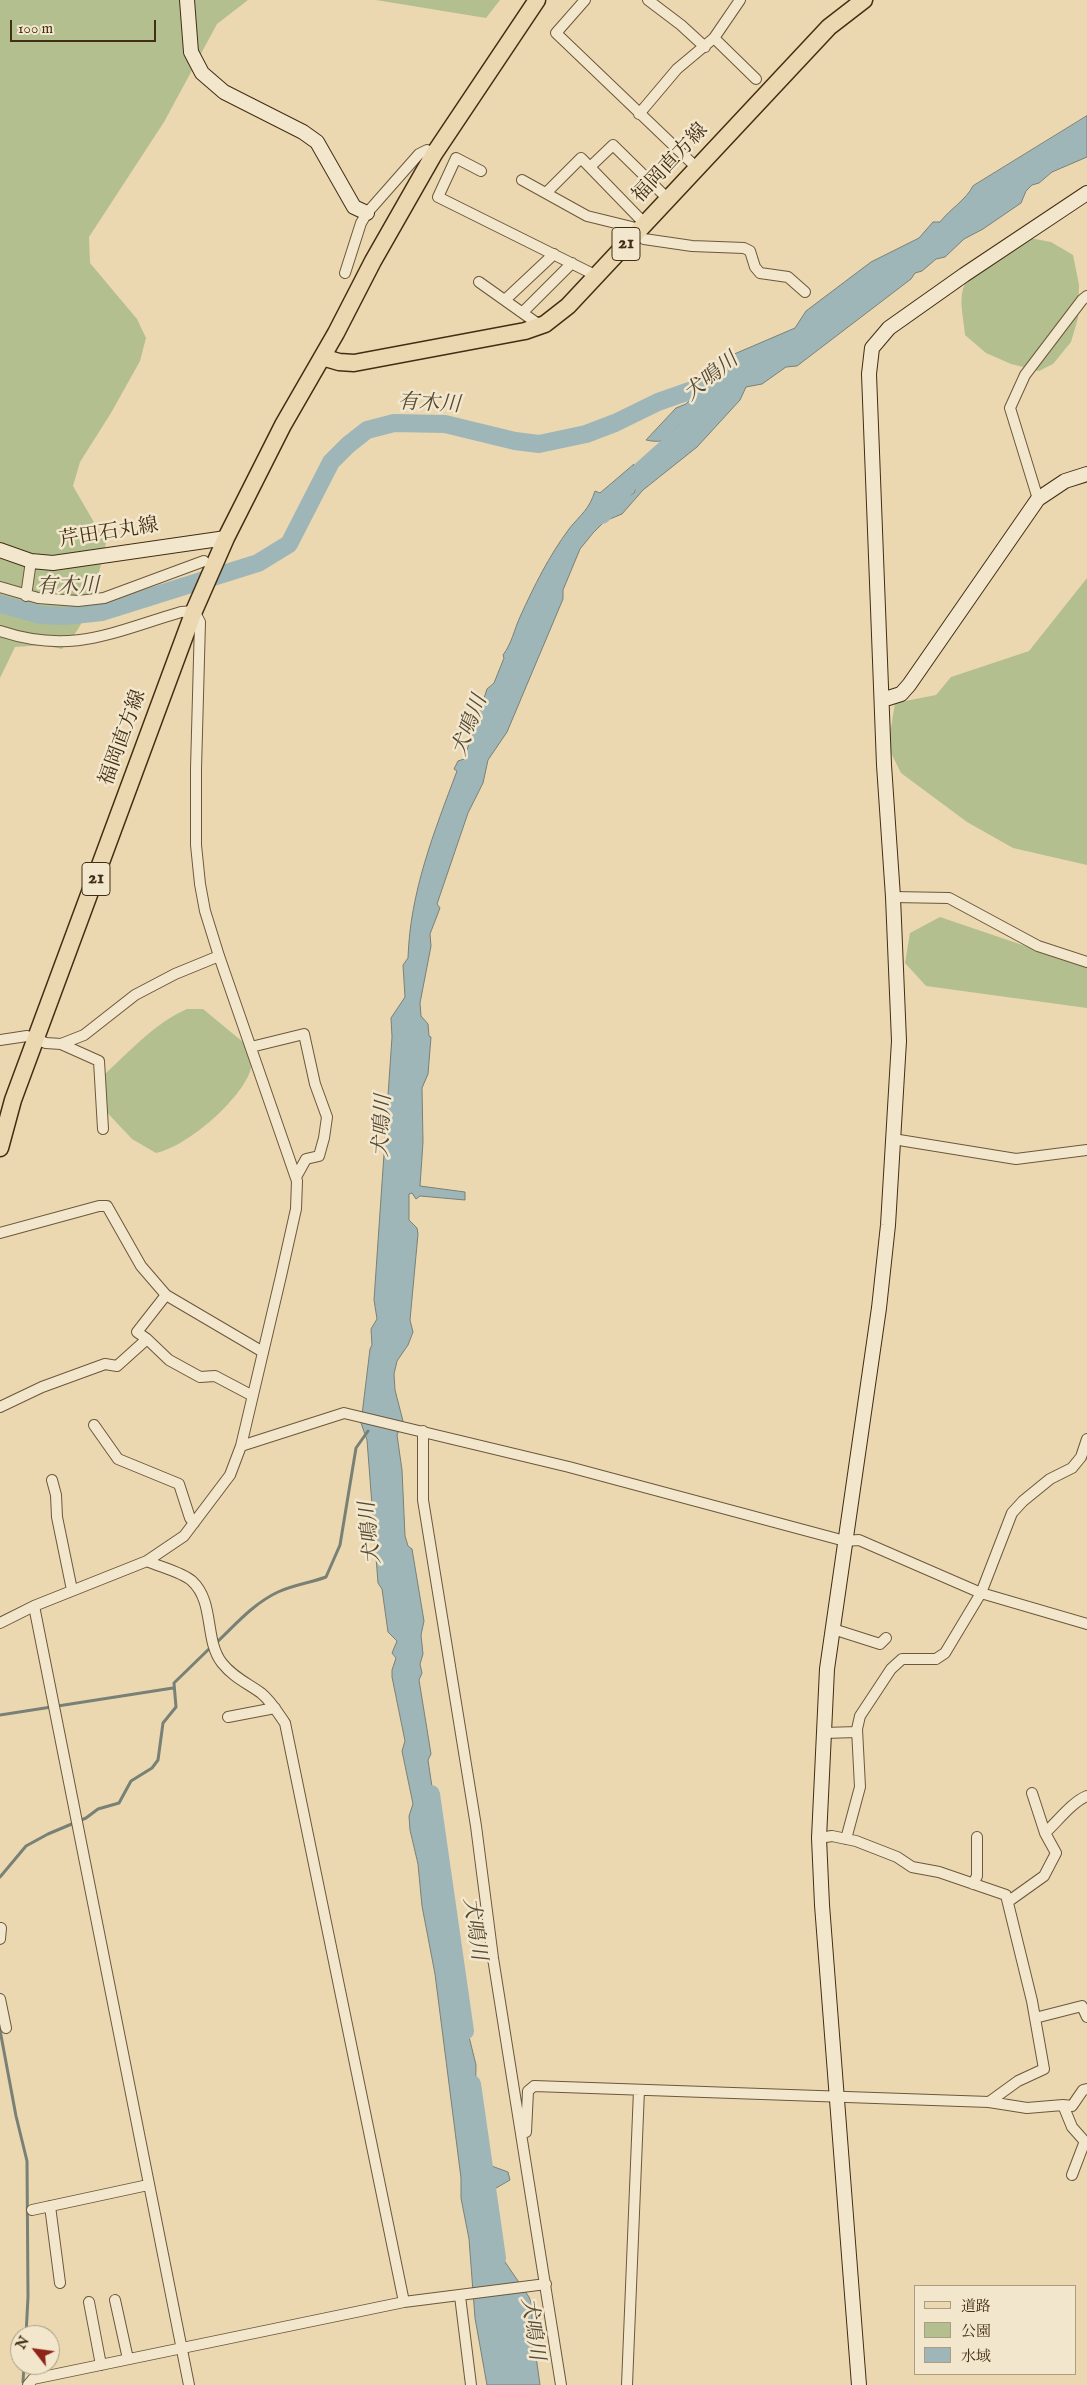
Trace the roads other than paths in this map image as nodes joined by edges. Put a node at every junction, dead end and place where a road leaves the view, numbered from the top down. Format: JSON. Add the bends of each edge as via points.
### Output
{"nodes":[{"id":1,"x":187,"y":0,"type":"edge"},
{"id":2,"x":537,"y":0,"type":"edge"},
{"id":3,"x":585,"y":0,"type":"edge"},
{"id":4,"x":648,"y":0,"type":"edge"},
{"id":5,"x":740,"y":0,"type":"edge"},
{"id":6,"x":859,"y":1,"type":"edge"},
{"id":7,"x":714,"y":38,"type":"junction"},
{"id":8,"x":705,"y":47,"type":"junction"},
{"id":9,"x":756,"y":79,"type":"dead end"},
{"id":10,"x":639,"y":114,"type":"junction"},
{"id":11,"x":434,"y":154,"type":"junction"},
{"id":12,"x":590,"y":167,"type":"junction"},
{"id":13,"x":696,"y":168,"type":"junction"},
{"id":14,"x":481,"y":171,"type":"dead end"},
{"id":15,"x":522,"y":180,"type":"dead end"},
{"id":16,"x":546,"y":193,"type":"junction"},
{"id":17,"x":1087,"y":193,"type":"edge"},
{"id":18,"x":668,"y":198,"type":"junction"},
{"id":19,"x":367,"y":213,"type":"junction"},
{"id":20,"x":641,"y":228,"type":"junction"},
{"id":21,"x":554,"y":254,"type":"junction"},
{"id":22,"x":572,"y":264,"type":"junction"},
{"id":23,"x":345,"y":273,"type":"dead end"},
{"id":24,"x":597,"y":276,"type":"junction"},
{"id":25,"x":479,"y":282,"type":"dead end"},
{"id":26,"x":806,"y":292,"type":"dead end"},
{"id":27,"x":1087,"y":296,"type":"edge"},
{"id":28,"x":506,"y":299,"type":"junction"},
{"id":29,"x":523,"y":312,"type":"junction"},
{"id":30,"x":542,"y":326,"type":"junction"},
{"id":31,"x":322,"y":357,"type":"junction"},
{"id":32,"x":1087,"y":474,"type":"edge"},
{"id":33,"x":1038,"y":499,"type":"junction"},
{"id":34,"x":226,"y":538,"type":"junction"},
{"id":35,"x":0,"y":550,"type":"edge"},
{"id":36,"x":211,"y":559,"type":"junction"},
{"id":37,"x":31,"y":561,"type":"junction"},
{"id":38,"x":0,"y":587,"type":"edge"},
{"id":39,"x":26,"y":596,"type":"junction"},
{"id":40,"x":196,"y":606,"type":"junction"},
{"id":41,"x":0,"y":631,"type":"edge"},
{"id":42,"x":882,"y":700,"type":"junction"},
{"id":43,"x":893,"y":897,"type":"junction"},
{"id":44,"x":219,"y":956,"type":"junction"},
{"id":45,"x":1087,"y":962,"type":"edge"},
{"id":46,"x":37,"y":1039,"type":"junction"},
{"id":47,"x":0,"y":1040,"type":"edge"},
{"id":48,"x":61,"y":1044,"type":"junction"},
{"id":49,"x":251,"y":1047,"type":"junction"},
{"id":50,"x":103,"y":1129,"type":"dead end"},
{"id":51,"x":894,"y":1139,"type":"junction"},
{"id":52,"x":0,"y":1148,"type":"edge"},
{"id":53,"x":1087,"y":1150,"type":"edge"},
{"id":54,"x":296,"y":1177,"type":"junction"},
{"id":55,"x":0,"y":1233,"type":"edge"},
{"id":56,"x":166,"y":1295,"type":"junction"},
{"id":57,"x":147,"y":1339,"type":"junction"},
{"id":58,"x":262,"y":1352,"type":"junction"},
{"id":59,"x":251,"y":1395,"type":"junction"},
{"id":60,"x":0,"y":1408,"type":"edge"},
{"id":61,"x":94,"y":1425,"type":"dead end"},
{"id":62,"x":424,"y":1431,"type":"junction"},
{"id":63,"x":1087,"y":1439,"type":"edge"},
{"id":64,"x":241,"y":1446,"type":"junction"},
{"id":65,"x":52,"y":1480,"type":"dead end"},
{"id":66,"x":194,"y":1523,"type":"junction"},
{"id":67,"x":845,"y":1541,"type":"junction"},
{"id":68,"x":147,"y":1561,"type":"junction"},
{"id":69,"x":72,"y":1590,"type":"junction"},
{"id":70,"x":981,"y":1593,"type":"junction"},
{"id":71,"x":34,"y":1606,"type":"junction"},
{"id":72,"x":0,"y":1623,"type":"edge"},
{"id":73,"x":1087,"y":1624,"type":"edge"},
{"id":74,"x":833,"y":1629,"type":"junction"},
{"id":75,"x":886,"y":1638,"type":"dead end"},
{"id":76,"x":275,"y":1708,"type":"junction"},
{"id":77,"x":228,"y":1717,"type":"dead end"},
{"id":78,"x":857,"y":1732,"type":"junction"},
{"id":79,"x":824,"y":1733,"type":"junction"},
{"id":80,"x":1032,"y":1793,"type":"dead end"},
{"id":81,"x":1087,"y":1796,"type":"edge"},
{"id":82,"x":1045,"y":1833,"type":"junction"},
{"id":83,"x":819,"y":1838,"type":"junction"},
{"id":84,"x":977,"y":1838,"type":"dead end"},
{"id":85,"x":846,"y":1839,"type":"junction"},
{"id":86,"x":974,"y":1884,"type":"junction"},
{"id":87,"x":1008,"y":1901,"type":"junction"},
{"id":88,"x":0,"y":1999,"type":"edge"},
{"id":89,"x":1084,"y":2004,"type":"edge"},
{"id":90,"x":1087,"y":2017,"type":"edge"},
{"id":91,"x":1035,"y":2018,"type":"junction"},
{"id":92,"x":6,"y":2028,"type":"dead end"},
{"id":93,"x":1087,"y":2089,"type":"edge"},
{"id":94,"x":639,"y":2090,"type":"junction"},
{"id":95,"x":837,"y":2097,"type":"junction"},
{"id":96,"x":989,"y":2102,"type":"junction"},
{"id":97,"x":1063,"y":2105,"type":"junction"},
{"id":98,"x":1086,"y":2142,"type":"edge"},
{"id":99,"x":525,"y":2158,"type":"junction"},
{"id":100,"x":1072,"y":2175,"type":"dead end"},
{"id":101,"x":148,"y":2185,"type":"junction"},
{"id":102,"x":50,"y":2206,"type":"junction"},
{"id":103,"x":32,"y":2210,"type":"dead end"},
{"id":104,"x":60,"y":2283,"type":"dead end"},
{"id":105,"x":546,"y":2284,"type":"junction"},
{"id":106,"x":460,"y":2296,"type":"junction"},
{"id":107,"x":115,"y":2300,"type":"dead end"},
{"id":108,"x":89,"y":2302,"type":"dead end"},
{"id":109,"x":404,"y":2302,"type":"junction"},
{"id":110,"x":182,"y":2349,"type":"junction"},
{"id":111,"x":128,"y":2359,"type":"junction"},
{"id":112,"x":101,"y":2365,"type":"junction"},
{"id":113,"x":28,"y":2385,"type":"edge"},
{"id":114,"x":189,"y":2385,"type":"edge"},
{"id":115,"x":471,"y":2385,"type":"edge"},
{"id":116,"x":561,"y":2385,"type":"edge"},
{"id":117,"x":627,"y":2385,"type":"edge"},
{"id":118,"x":859,"y":2385,"type":"edge"}],
"edges":[{"from":1,"to":19,"type":"street","via":[[191,52],[202,73],[224,92],[317,142],[354,207]]},
{"from":2,"to":11,"type":"main road","name":"福岡直方線","number":"21"},
{"from":3,"to":10,"type":"street","via":[[556,34]]},
{"from":4,"to":8,"type":"street"},
{"from":5,"to":7,"type":"street"},
{"from":6,"to":13,"type":"main road","name":"福岡直方線","number":"21","via":[[829,27]]},
{"from":7,"to":8,"type":"street"},
{"from":7,"to":9,"type":"street"},
{"from":8,"to":10,"type":"street","via":[[677,69]]},
{"from":10,"to":13,"type":"street"},
{"from":11,"to":19,"type":"street","via":[[427,150],[419,154]]},
{"from":11,"to":31,"type":"main road","name":"福岡直方線","number":"21","via":[[372,261]]},
{"from":12,"to":16,"type":"street","via":[[581,158]]},
{"from":12,"to":18,"type":"street","via":[[612,145]]},
{"from":12,"to":20,"type":"street"},
{"from":13,"to":18,"type":"main road","name":"福岡直方線","number":"21"},
{"from":14,"to":21,"type":"street","via":[[456,158],[438,198]]},
{"from":15,"to":16,"type":"street"},
{"from":16,"to":20,"type":"street","via":[[587,216]]},
{"from":17,"to":42,"type":"street","via":[[912,311],[889,328],[872,348],[869,406]]},
{"from":18,"to":20,"type":"main road","name":"福岡直方線","number":"21"},
{"from":19,"to":23,"type":"street"},
{"from":20,"to":24,"type":"main road","name":"福岡直方線","number":"21"},
{"from":20,"to":26,"type":"street","via":[[644,239],[692,246],[744,248],[750,251],[760,273],[788,277]]},
{"from":21,"to":22,"type":"street"},
{"from":21,"to":28,"type":"street"},
{"from":22,"to":24,"type":"street"},
{"from":22,"to":29,"type":"street"},
{"from":24,"to":30,"type":"main road","name":"福岡直方線","number":"21","via":[[568,306]]},
{"from":25,"to":28,"type":"street"},
{"from":27,"to":33,"type":"street","via":[[1026,375],[1010,408]]},
{"from":28,"to":29,"type":"street"},
{"from":29,"to":30,"type":"street"},
{"from":30,"to":31,"type":"main road","name":"福岡直方線","number":"21","via":[[354,364]]},
{"from":31,"to":34,"type":"main road","name":"福岡直方線","number":"21","via":[[283,425]]},
{"from":32,"to":33,"type":"street","via":[[1065,482]]},
{"from":33,"to":42,"type":"street","via":[[909,684],[900,694]]},
{"from":34,"to":36,"type":"main road","name":"福岡直方線","number":"21"},
{"from":34,"to":37,"type":"street","name":"芹田石丸線","via":[[65,562]]},
{"from":35,"to":37,"type":"street","name":"芹田石丸線"},
{"from":36,"to":39,"type":"street","via":[[104,598],[78,601]]},
{"from":36,"to":40,"type":"main road","name":"福岡直方線","number":"21"},
{"from":37,"to":39,"type":"street"},
{"from":38,"to":39,"type":"street"},
{"from":40,"to":41,"type":"street","via":[[86,641],[21,638]]},
{"from":40,"to":44,"type":"street","via":[[200,622],[196,845],[205,911]]},
{"from":40,"to":46,"type":"main road","name":"福岡直方線","number":"21"},
{"from":42,"to":43,"type":"street"},
{"from":43,"to":45,"type":"street","via":[[949,898],[1038,946]]},
{"from":43,"to":51,"type":"street","via":[[899,1042]]},
{"from":44,"to":48,"type":"street","via":[[135,995],[92,1031]]},
{"from":44,"to":49,"type":"street"},
{"from":46,"to":47,"type":"street","via":[[21,1036]]},
{"from":46,"to":48,"type":"street"},
{"from":46,"to":52,"type":"main road","name":"福岡直方線","number":"21","via":[[13,1100]]},
{"from":48,"to":50,"type":"street","via":[[99,1061]]},
{"from":49,"to":54,"type":"street"},
{"from":49,"to":54,"type":"street","via":[[304,1034],[315,1084],[327,1117],[319,1156],[306,1159]]},
{"from":51,"to":53,"type":"street","via":[[1016,1159]]},
{"from":51,"to":67,"type":"street","via":[[879,1308]]},
{"from":54,"to":58,"type":"street","via":[[296,1209]]},
{"from":55,"to":56,"type":"street","via":[[107,1206],[141,1266]]},
{"from":56,"to":57,"type":"street","via":[[137,1332]]},
{"from":56,"to":58,"type":"street"},
{"from":57,"to":59,"type":"street","via":[[169,1360],[200,1377],[215,1376]]},
{"from":57,"to":60,"type":"street","via":[[117,1366],[105,1364],[42,1386]]},
{"from":58,"to":59,"type":"street"},
{"from":59,"to":64,"type":"street"},
{"from":61,"to":66,"type":"street","via":[[118,1459],[179,1484]]},
{"from":62,"to":64,"type":"street","via":[[344,1413]]},
{"from":62,"to":67,"type":"street"},
{"from":62,"to":99,"type":"street","via":[[423,1500]]},
{"from":63,"to":70,"type":"street","via":[[1081,1457],[1072,1468],[1050,1479],[1012,1513]]},
{"from":64,"to":66,"type":"street","via":[[230,1475]]},
{"from":65,"to":69,"type":"street"},
{"from":66,"to":68,"type":"street","via":[[184,1536]]},
{"from":67,"to":70,"type":"street","via":[[859,1540]]},
{"from":67,"to":74,"type":"street"},
{"from":68,"to":69,"type":"street"},
{"from":68,"to":76,"type":"street","via":[[195,1584],[205,1602],[211,1636],[221,1662],[232,1675],[262,1694]]},
{"from":69,"to":71,"type":"street"},
{"from":70,"to":73,"type":"street"},
{"from":70,"to":78,"type":"street","via":[[945,1653],[936,1659],[902,1659],[891,1669],[860,1716]]},
{"from":71,"to":72,"type":"street"},
{"from":71,"to":101,"type":"street"},
{"from":74,"to":75,"type":"street","via":[[880,1644]]},
{"from":74,"to":79,"type":"street","via":[[827,1669]]},
{"from":76,"to":77,"type":"street"},
{"from":76,"to":109,"type":"street","via":[[285,1723]]},
{"from":78,"to":79,"type":"street"},
{"from":78,"to":85,"type":"street","via":[[860,1787]]},
{"from":79,"to":83,"type":"street"},
{"from":80,"to":82,"type":"street"},
{"from":81,"to":82,"type":"street","via":[[1076,1800]]},
{"from":82,"to":87,"type":"street","via":[[1056,1853],[1048,1869],[1034,1885]]},
{"from":83,"to":85,"type":"street"},
{"from":83,"to":95,"type":"street"},
{"from":84,"to":86,"type":"street"},
{"from":85,"to":86,"type":"street","via":[[897,1857],[912,1867]]},
{"from":86,"to":87,"type":"street","via":[[1006,1896]]},
{"from":87,"to":91,"type":"street"},
{"from":88,"to":92,"type":"street"},
{"from":89,"to":90,"type":"street"},
{"from":89,"to":91,"type":"street"},
{"from":91,"to":96,"type":"street","via":[[1044,2070],[1018,2081]]},
{"from":93,"to":97,"type":"street","via":[[1072,2106]]},
{"from":94,"to":95,"type":"street"},
{"from":94,"to":99,"type":"street","via":[[534,2086],[528,2090]]},
{"from":94,"to":117,"type":"street"},
{"from":95,"to":96,"type":"street"},
{"from":95,"to":118,"type":"street"},
{"from":96,"to":97,"type":"street","via":[[1027,2108]]},
{"from":97,"to":98,"type":"street","via":[[1072,2126]]},
{"from":98,"to":100,"type":"street"},
{"from":99,"to":105,"type":"street"},
{"from":101,"to":102,"type":"street"},
{"from":101,"to":110,"type":"street"},
{"from":102,"to":103,"type":"street"},
{"from":102,"to":104,"type":"street"},
{"from":105,"to":106,"type":"street"},
{"from":105,"to":116,"type":"street"},
{"from":106,"to":109,"type":"street"},
{"from":106,"to":115,"type":"street"},
{"from":107,"to":111,"type":"street"},
{"from":108,"to":112,"type":"street"},
{"from":109,"to":110,"type":"street"},
{"from":110,"to":111,"type":"street"},
{"from":110,"to":114,"type":"street"},
{"from":111,"to":112,"type":"street"},
{"from":112,"to":113,"type":"street","via":[[33,2379]]}]}
